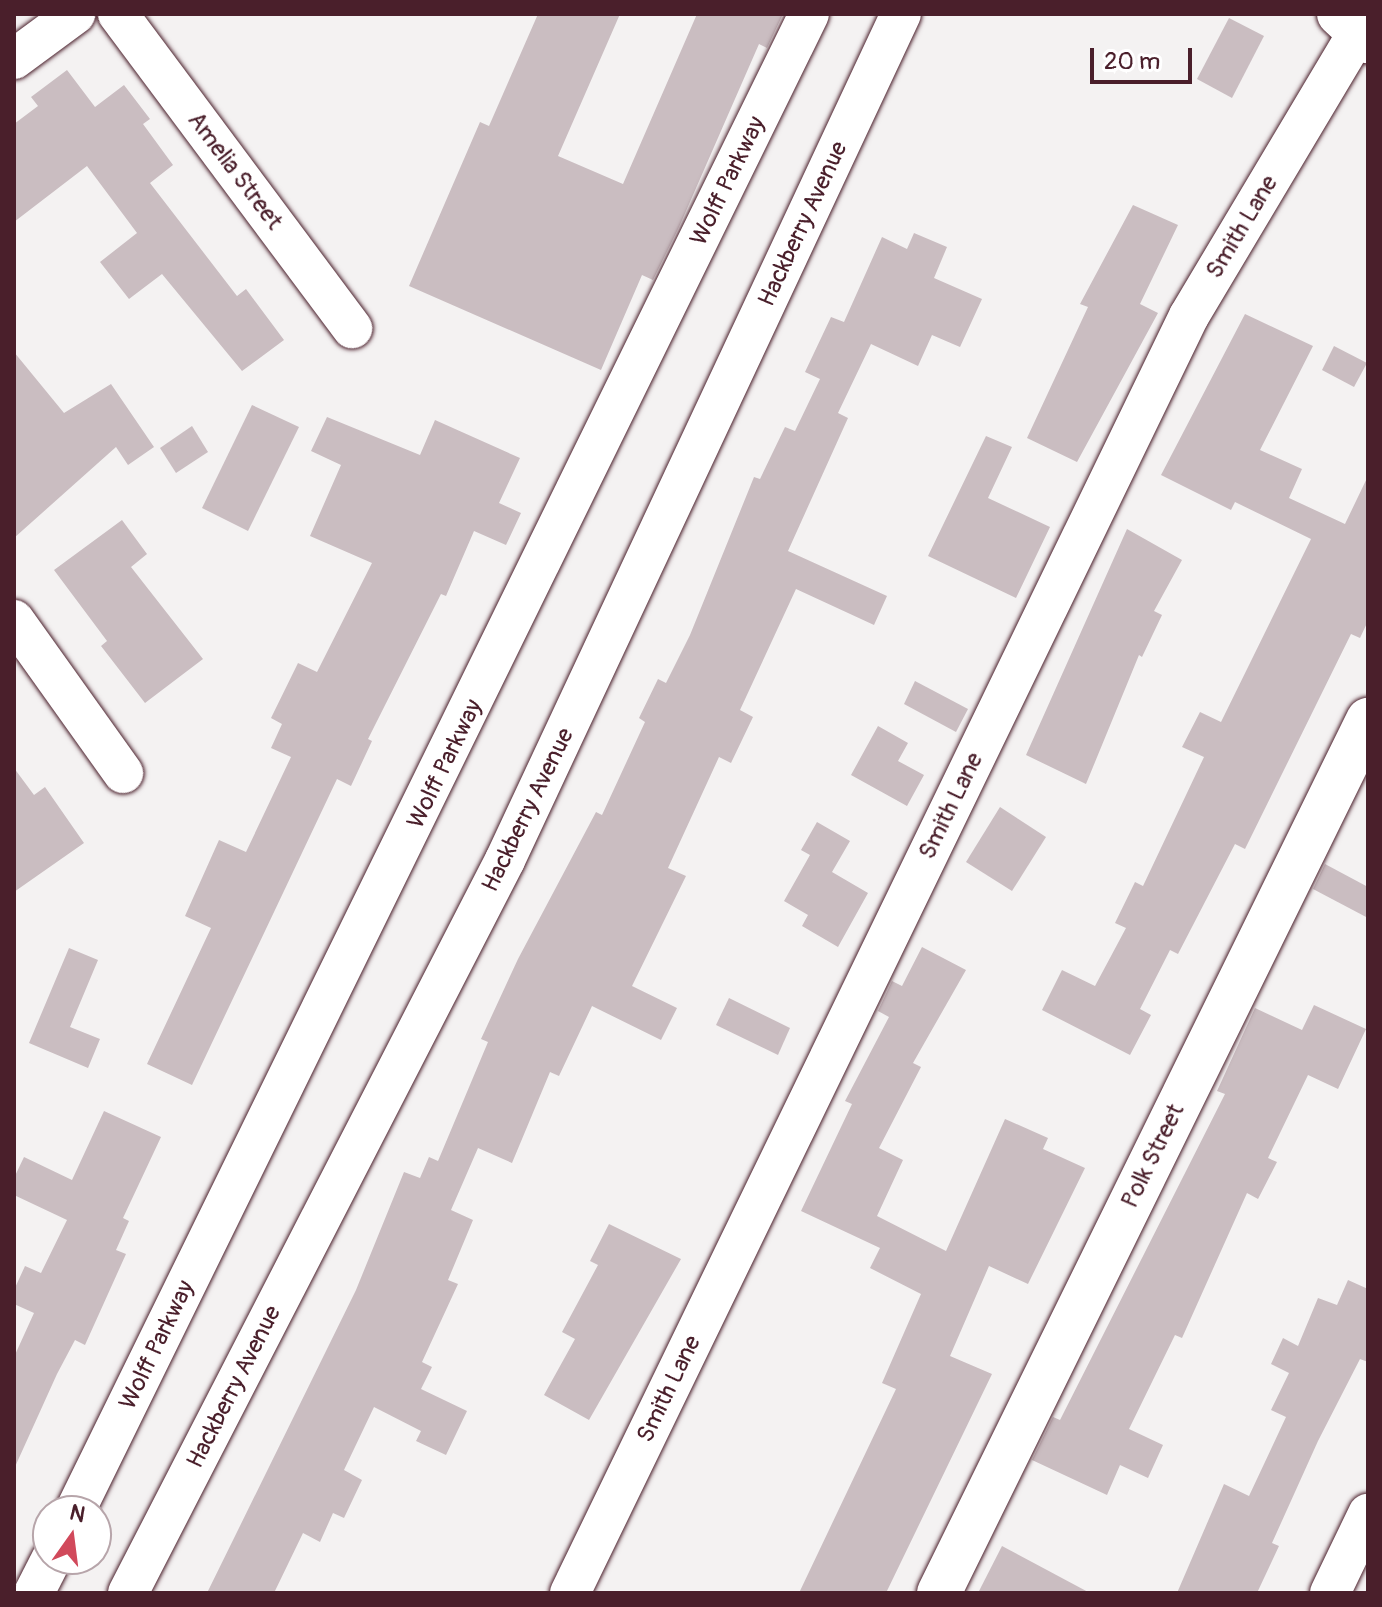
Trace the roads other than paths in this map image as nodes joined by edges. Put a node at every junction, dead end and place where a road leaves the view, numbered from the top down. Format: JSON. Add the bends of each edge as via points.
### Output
{"nodes":[{"id":1,"x":75,"y":14,"type":"edge"},
{"id":2,"x":118,"y":14,"type":"edge"},
{"id":3,"x":809,"y":14,"type":"edge"},
{"id":4,"x":901,"y":14,"type":"edge"},
{"id":5,"x":1355,"y":29,"type":"edge"},
{"id":6,"x":14,"y":59,"type":"edge"},
{"id":7,"x":352,"y":328,"type":"dead end"},
{"id":8,"x":14,"y":620,"type":"edge"},
{"id":9,"x":1368,"y":720,"type":"edge"},
{"id":10,"x":123,"y":773,"type":"dead end"},
{"id":11,"x":83,"y":1495,"type":"edge"},
{"id":12,"x":1368,"y":1514,"type":"edge"},
{"id":13,"x":43,"y":1575,"type":"edge"},
{"id":14,"x":34,"y":1593,"type":"edge"},
{"id":15,"x":128,"y":1593,"type":"edge"},
{"id":16,"x":570,"y":1593,"type":"edge"},
{"id":17,"x":939,"y":1593,"type":"edge"},
{"id":18,"x":1330,"y":1593,"type":"edge"}],
"edges":[{"from":1,"to":6,"type":"street"},
{"from":2,"to":7,"type":"street","name":"Amelia Street"},
{"from":3,"to":11,"type":"street","name":"Wolff Parkway"},
{"from":4,"to":15,"type":"street","name":"Hackberry Avenue","via":[[505,860]]},
{"from":5,"to":16,"type":"street","name":"Smith Lane","via":[[1189,316]]},
{"from":8,"to":10,"type":"street"},
{"from":9,"to":17,"type":"street","name":"Polk Street"},
{"from":12,"to":18,"type":"street"},
{"from":13,"to":14,"type":"street"}]}
